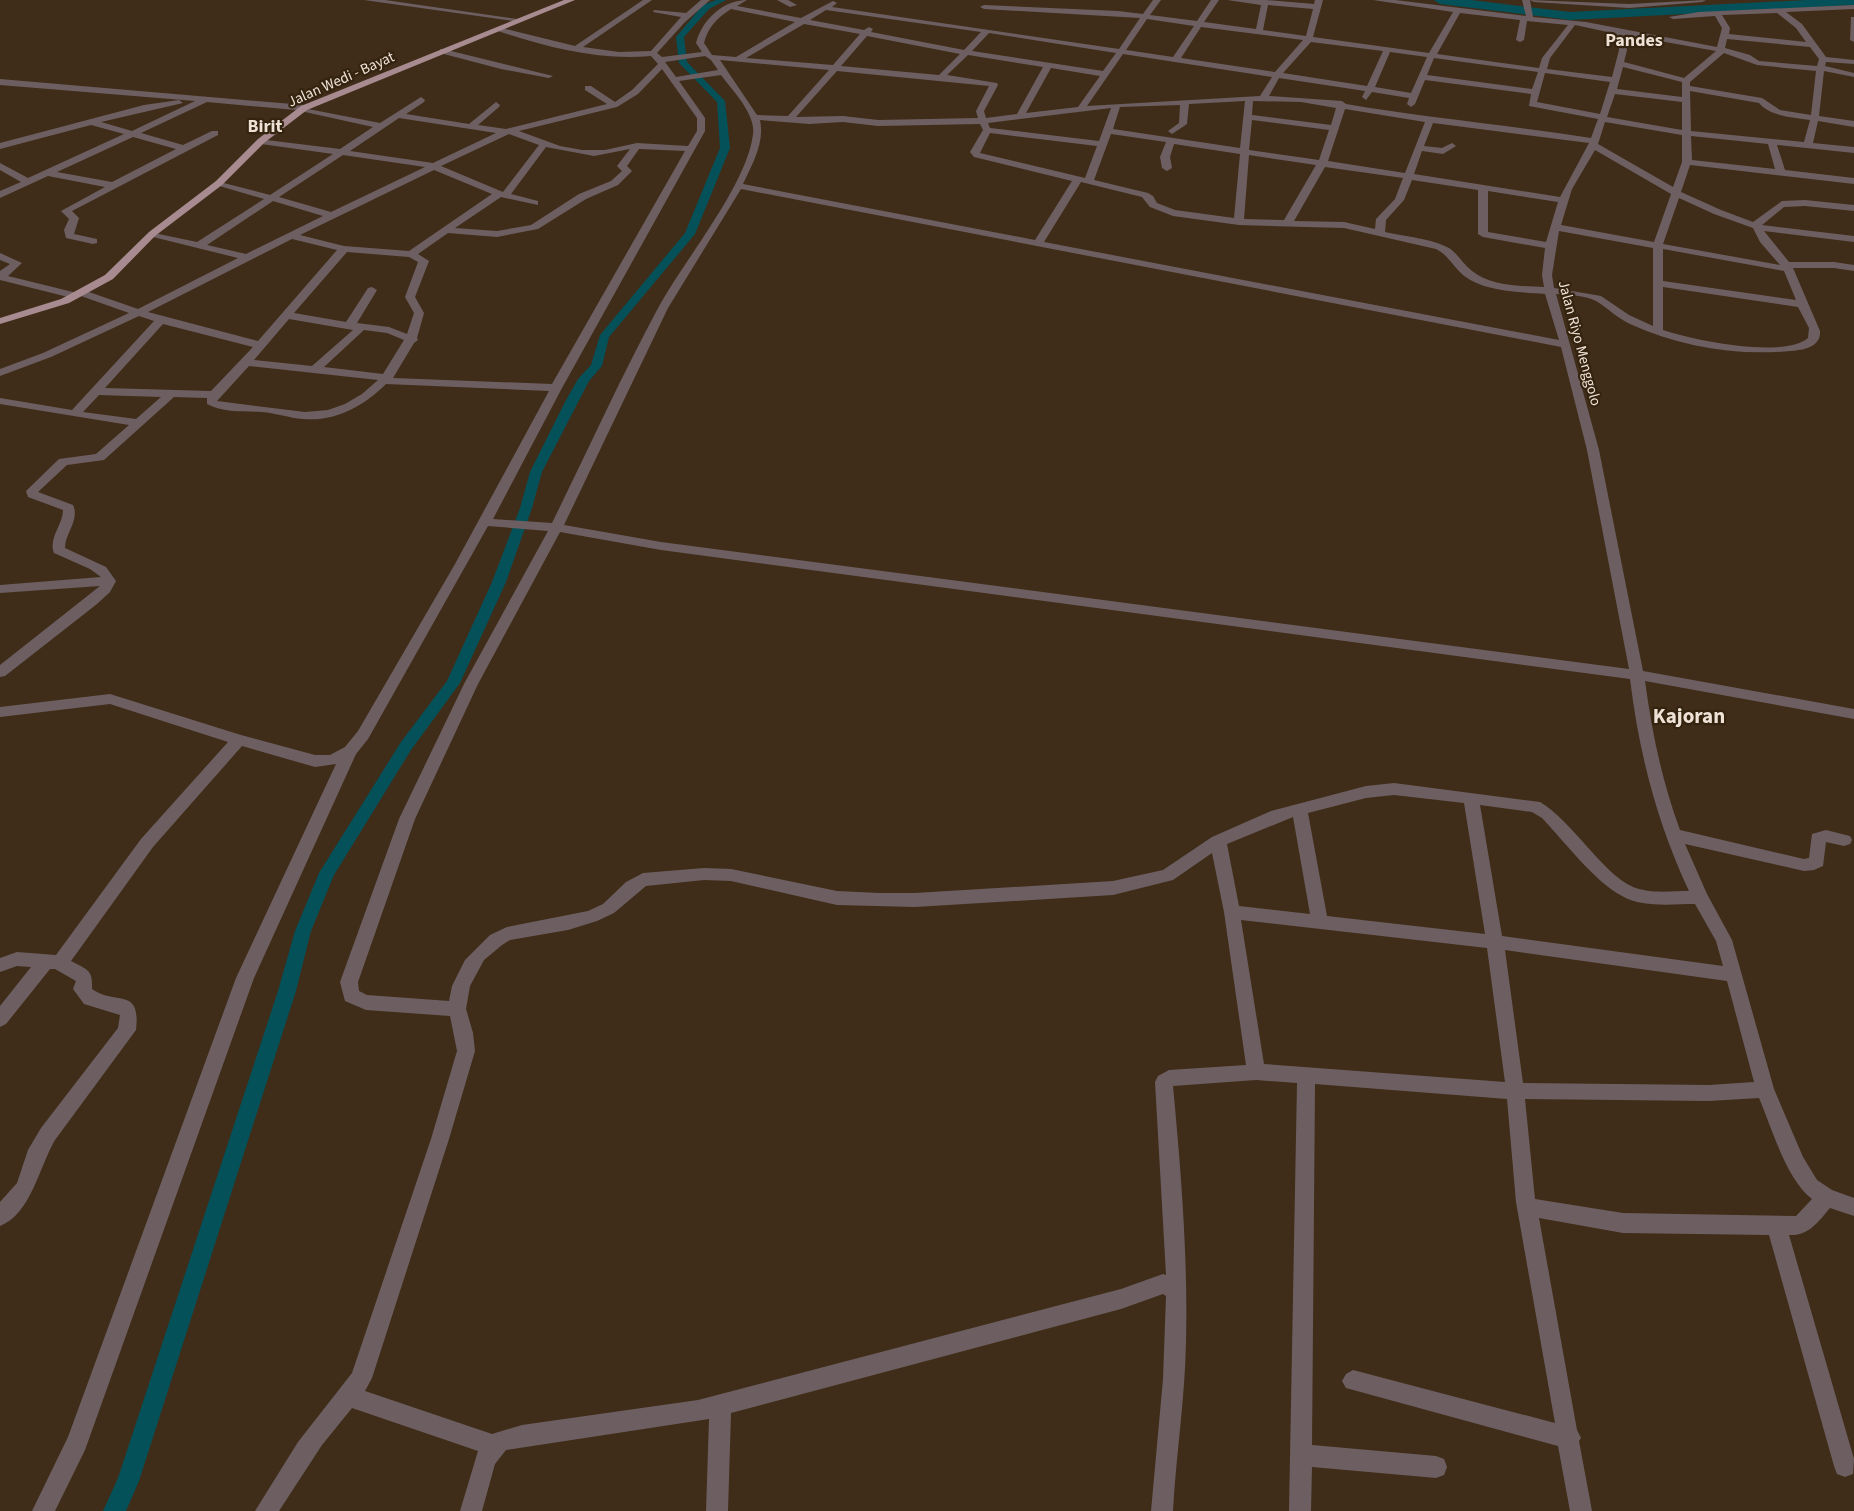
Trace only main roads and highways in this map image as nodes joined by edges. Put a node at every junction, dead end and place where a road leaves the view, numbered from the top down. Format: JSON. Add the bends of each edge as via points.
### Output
{"nodes":[{"id":1,"x":571,"y":0,"type":"edge"},
{"id":2,"x":0,"y":321,"type":"edge"}],
"edges":[{"from":1,"to":2,"type":"main road","name":"Jalan Wedi - Bayat","via":[[302,109],[261,141],[219,183],[153,234],[115,273],[79,294]]}]}
